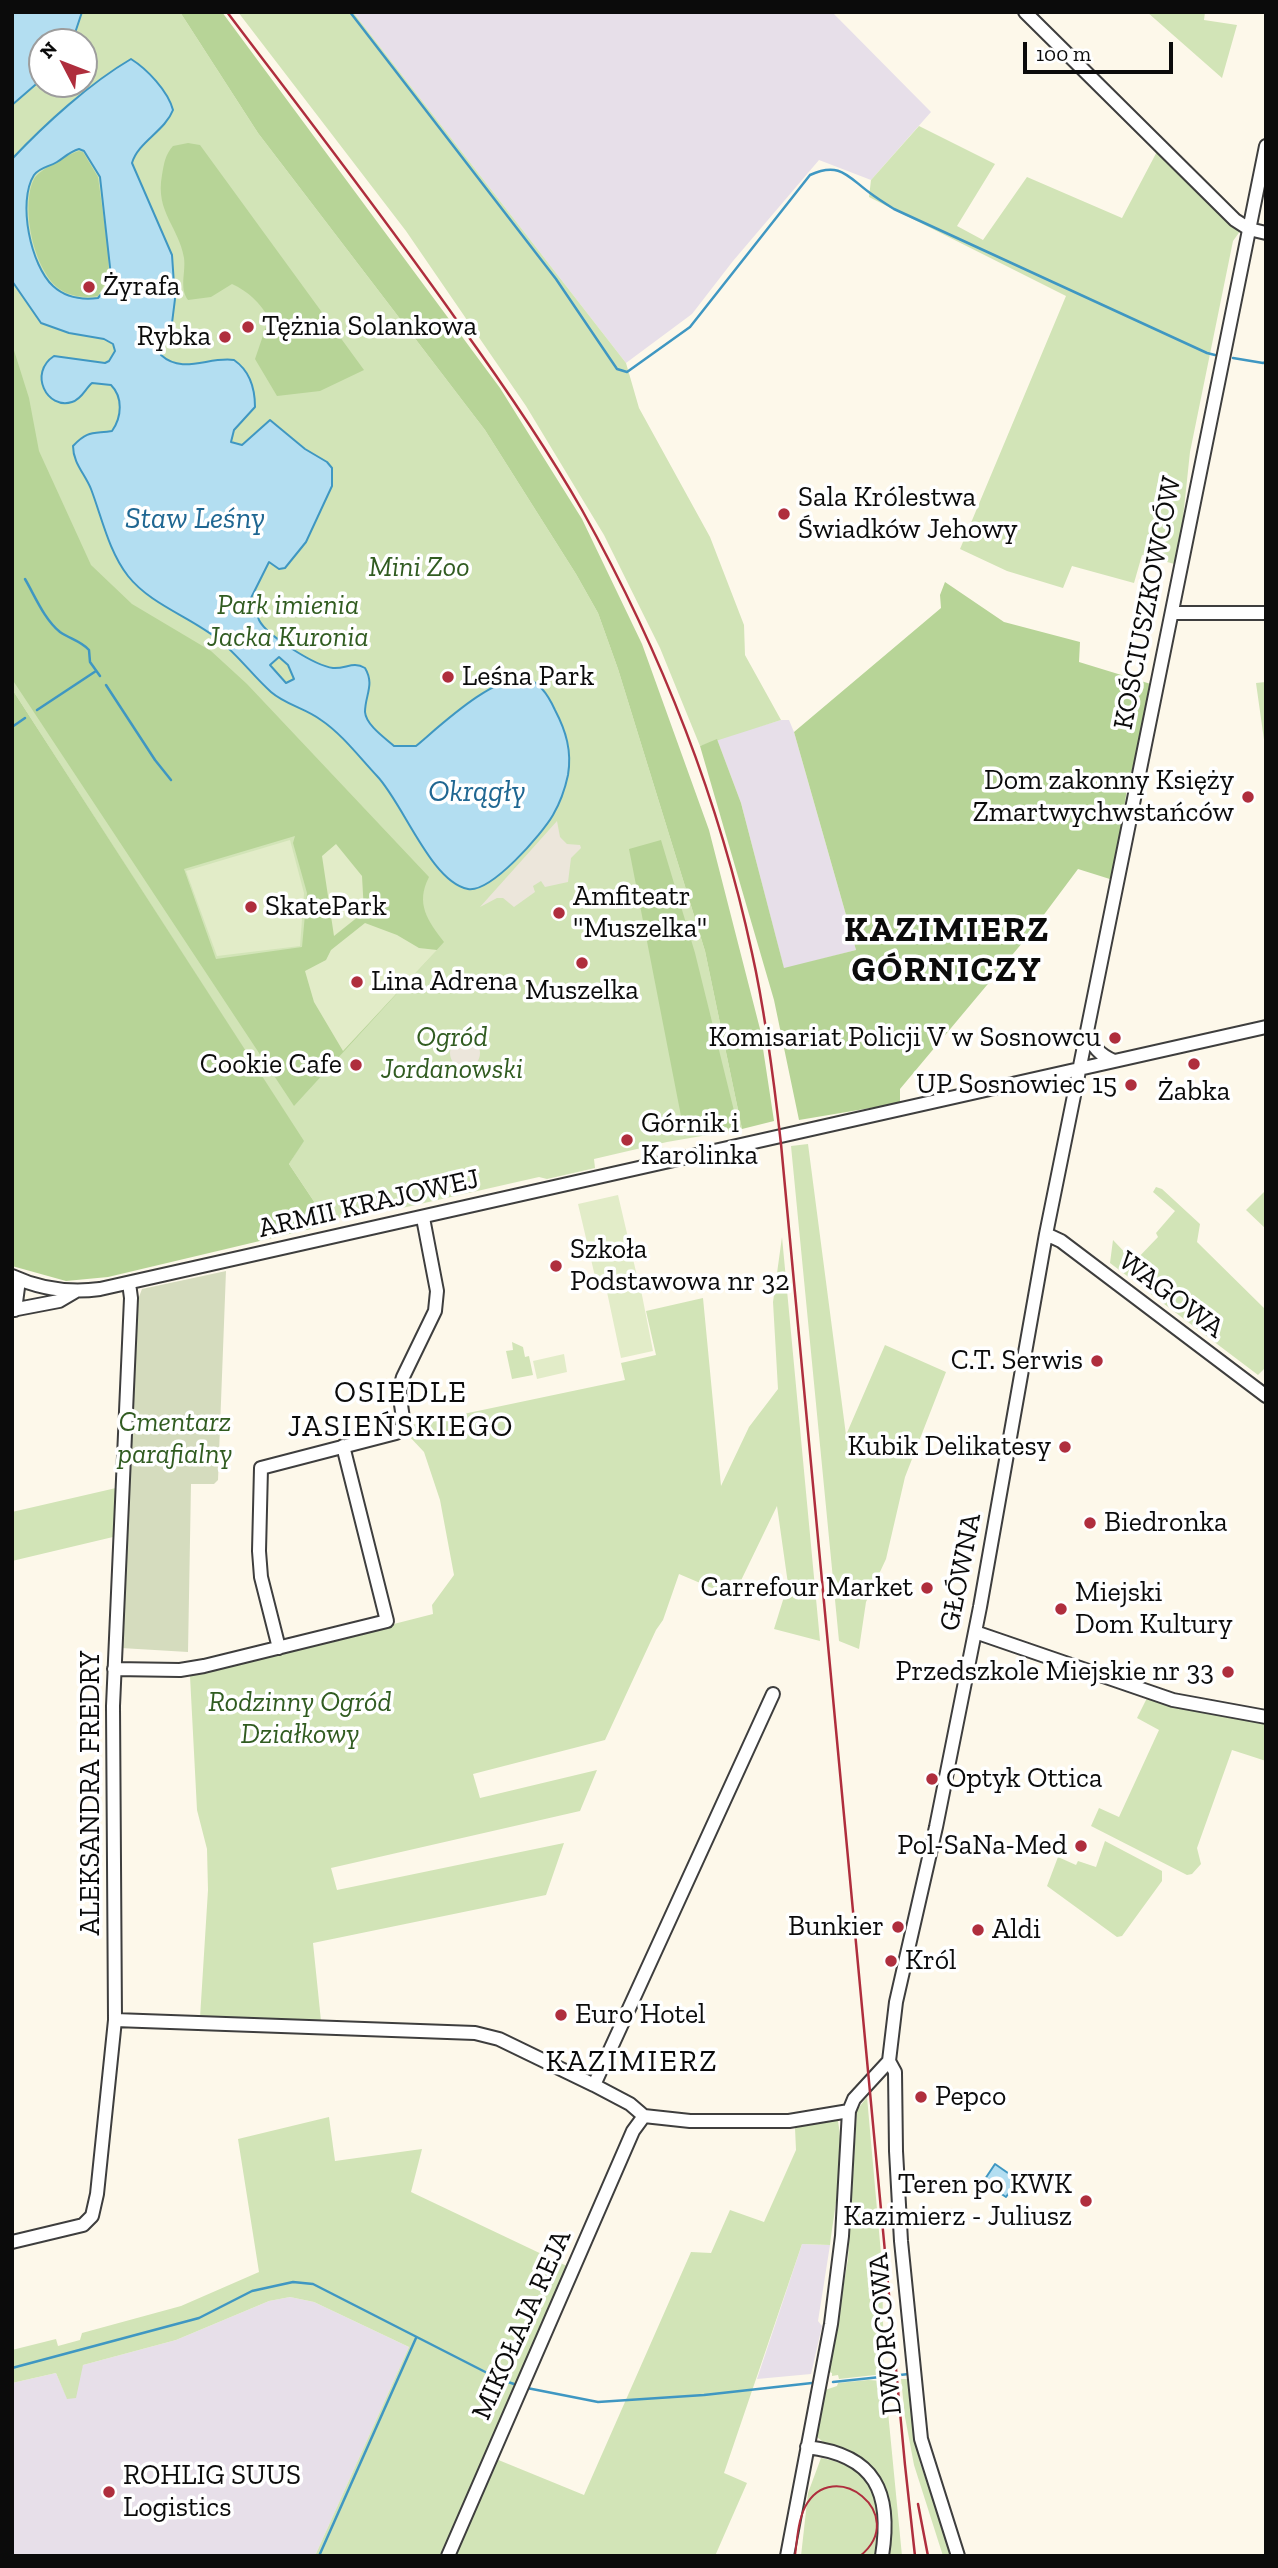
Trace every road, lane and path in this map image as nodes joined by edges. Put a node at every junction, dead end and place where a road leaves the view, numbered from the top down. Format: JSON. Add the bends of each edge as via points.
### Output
{"nodes":[{"id":1,"x":1025,"y":12,"type":"edge"},
{"id":2,"x":1266,"y":146,"type":"edge"},
{"id":3,"x":1249,"y":229,"type":"junction"},
{"id":4,"x":1266,"y":233,"type":"edge"},
{"id":5,"x":1172,"y":613,"type":"junction"},
{"id":6,"x":1266,"y":614,"type":"edge"},
{"id":7,"x":1266,"y":1027,"type":"edge"},
{"id":8,"x":1088,"y":1031,"type":"junction"},
{"id":9,"x":1114,"y":1061,"type":"junction"},
{"id":10,"x":1080,"y":1069,"type":"junction"},
{"id":11,"x":423,"y":1218,"type":"junction"},
{"id":12,"x":1046,"y":1234,"type":"junction"},
{"id":13,"x":16,"y":1278,"type":"edge"},
{"id":14,"x":129,"y":1283,"type":"junction"},
{"id":15,"x":76,"y":1291,"type":"junction"},
{"id":16,"x":14,"y":1310,"type":"edge"},
{"id":17,"x":1266,"y":1396,"type":"edge"},
{"id":18,"x":343,"y":1446,"type":"junction"},
{"id":19,"x":975,"y":1632,"type":"junction"},
{"id":20,"x":279,"y":1648,"type":"junction"},
{"id":21,"x":114,"y":1669,"type":"junction"},
{"id":22,"x":773,"y":1694,"type":"dead end"},
{"id":23,"x":1266,"y":1717,"type":"edge"},
{"id":24,"x":115,"y":2020,"type":"junction"},
{"id":25,"x":890,"y":2061,"type":"junction"},
{"id":26,"x":594,"y":2085,"type":"junction"},
{"id":27,"x":849,"y":2111,"type":"junction"},
{"id":28,"x":644,"y":2116,"type":"junction"},
{"id":29,"x":12,"y":2242,"type":"edge"},
{"id":30,"x":807,"y":2447,"type":"junction"},
{"id":31,"x":448,"y":2556,"type":"edge"},
{"id":32,"x":787,"y":2556,"type":"edge"},
{"id":33,"x":882,"y":2556,"type":"edge"},
{"id":34,"x":958,"y":2556,"type":"edge"}],
"edges":[{"from":1,"to":3,"type":"street"},
{"from":2,"to":3,"type":"street","name":"KOŚCIUSZKOWCÓW"},
{"from":3,"to":4,"type":"street"},
{"from":3,"to":5,"type":"street","name":"KOŚCIUSZKOWCÓW"},
{"from":5,"to":6,"type":"street"},
{"from":5,"to":8,"type":"street","name":"KOŚCIUSZKOWCÓW"},
{"from":7,"to":9,"type":"street","name":"ARMII KRAJOWEJ"},
{"from":8,"to":9,"type":"street","via":[[1098,1052]]},
{"from":8,"to":10,"type":"street","name":"KOŚCIUSZKOWCÓW"},
{"from":9,"to":10,"type":"street","name":"ARMII KRAJOWEJ"},
{"from":10,"to":11,"type":"street","name":"ARMII KRAJOWEJ"},
{"from":10,"to":12,"type":"street","name":"GŁÓWNA"},
{"from":11,"to":14,"type":"street","name":"ARMII KRAJOWEJ"},
{"from":11,"to":18,"type":"street","via":[[437,1301],[399,1391],[404,1425],[396,1433]]},
{"from":12,"to":17,"type":"street","name":"WAGOWA"},
{"from":12,"to":19,"type":"street","name":"GŁÓWNA"},
{"from":13,"to":15,"type":"street","via":[[43,1288]]},
{"from":13,"to":16,"type":"street"},
{"from":14,"to":15,"type":"street","name":"ARMII KRAJOWEJ"},
{"from":14,"to":21,"type":"street","name":"ALEKSANDRA FREDRY"},
{"from":15,"to":16,"type":"street","via":[[59,1301]]},
{"from":18,"to":20,"type":"street","via":[[261,1468],[261,1577]]},
{"from":18,"to":20,"type":"street","via":[[387,1621]]},
{"from":19,"to":23,"type":"street","via":[[1173,1700]]},
{"from":19,"to":25,"type":"street","name":"GŁÓWNA","via":[[897,2002]]},
{"from":20,"to":21,"type":"street","via":[[180,1670]]},
{"from":21,"to":24,"type":"street","name":"ALEKSANDRA FREDRY"},
{"from":22,"to":26,"type":"street"},
{"from":24,"to":26,"type":"street","via":[[475,2033],[499,2039]]},
{"from":24,"to":29,"type":"street","name":"ALEKSANDRA FREDRY","via":[[92,2216],[83,2225]]},
{"from":25,"to":27,"type":"street","via":[[854,2099]]},
{"from":25,"to":34,"type":"street","name":"DWORCOWA","via":[[895,2072],[899,2202],[921,2439]]},
{"from":26,"to":28,"type":"street"},
{"from":27,"to":28,"type":"street","via":[[789,2121]]},
{"from":27,"to":30,"type":"street","via":[[841,2248]]},
{"from":28,"to":31,"type":"street","name":"MIKOŁAJA REJA"},
{"from":30,"to":32,"type":"street"},
{"from":30,"to":33,"type":"street","via":[[852,2461],[876,2483],[886,2511]]}]}
